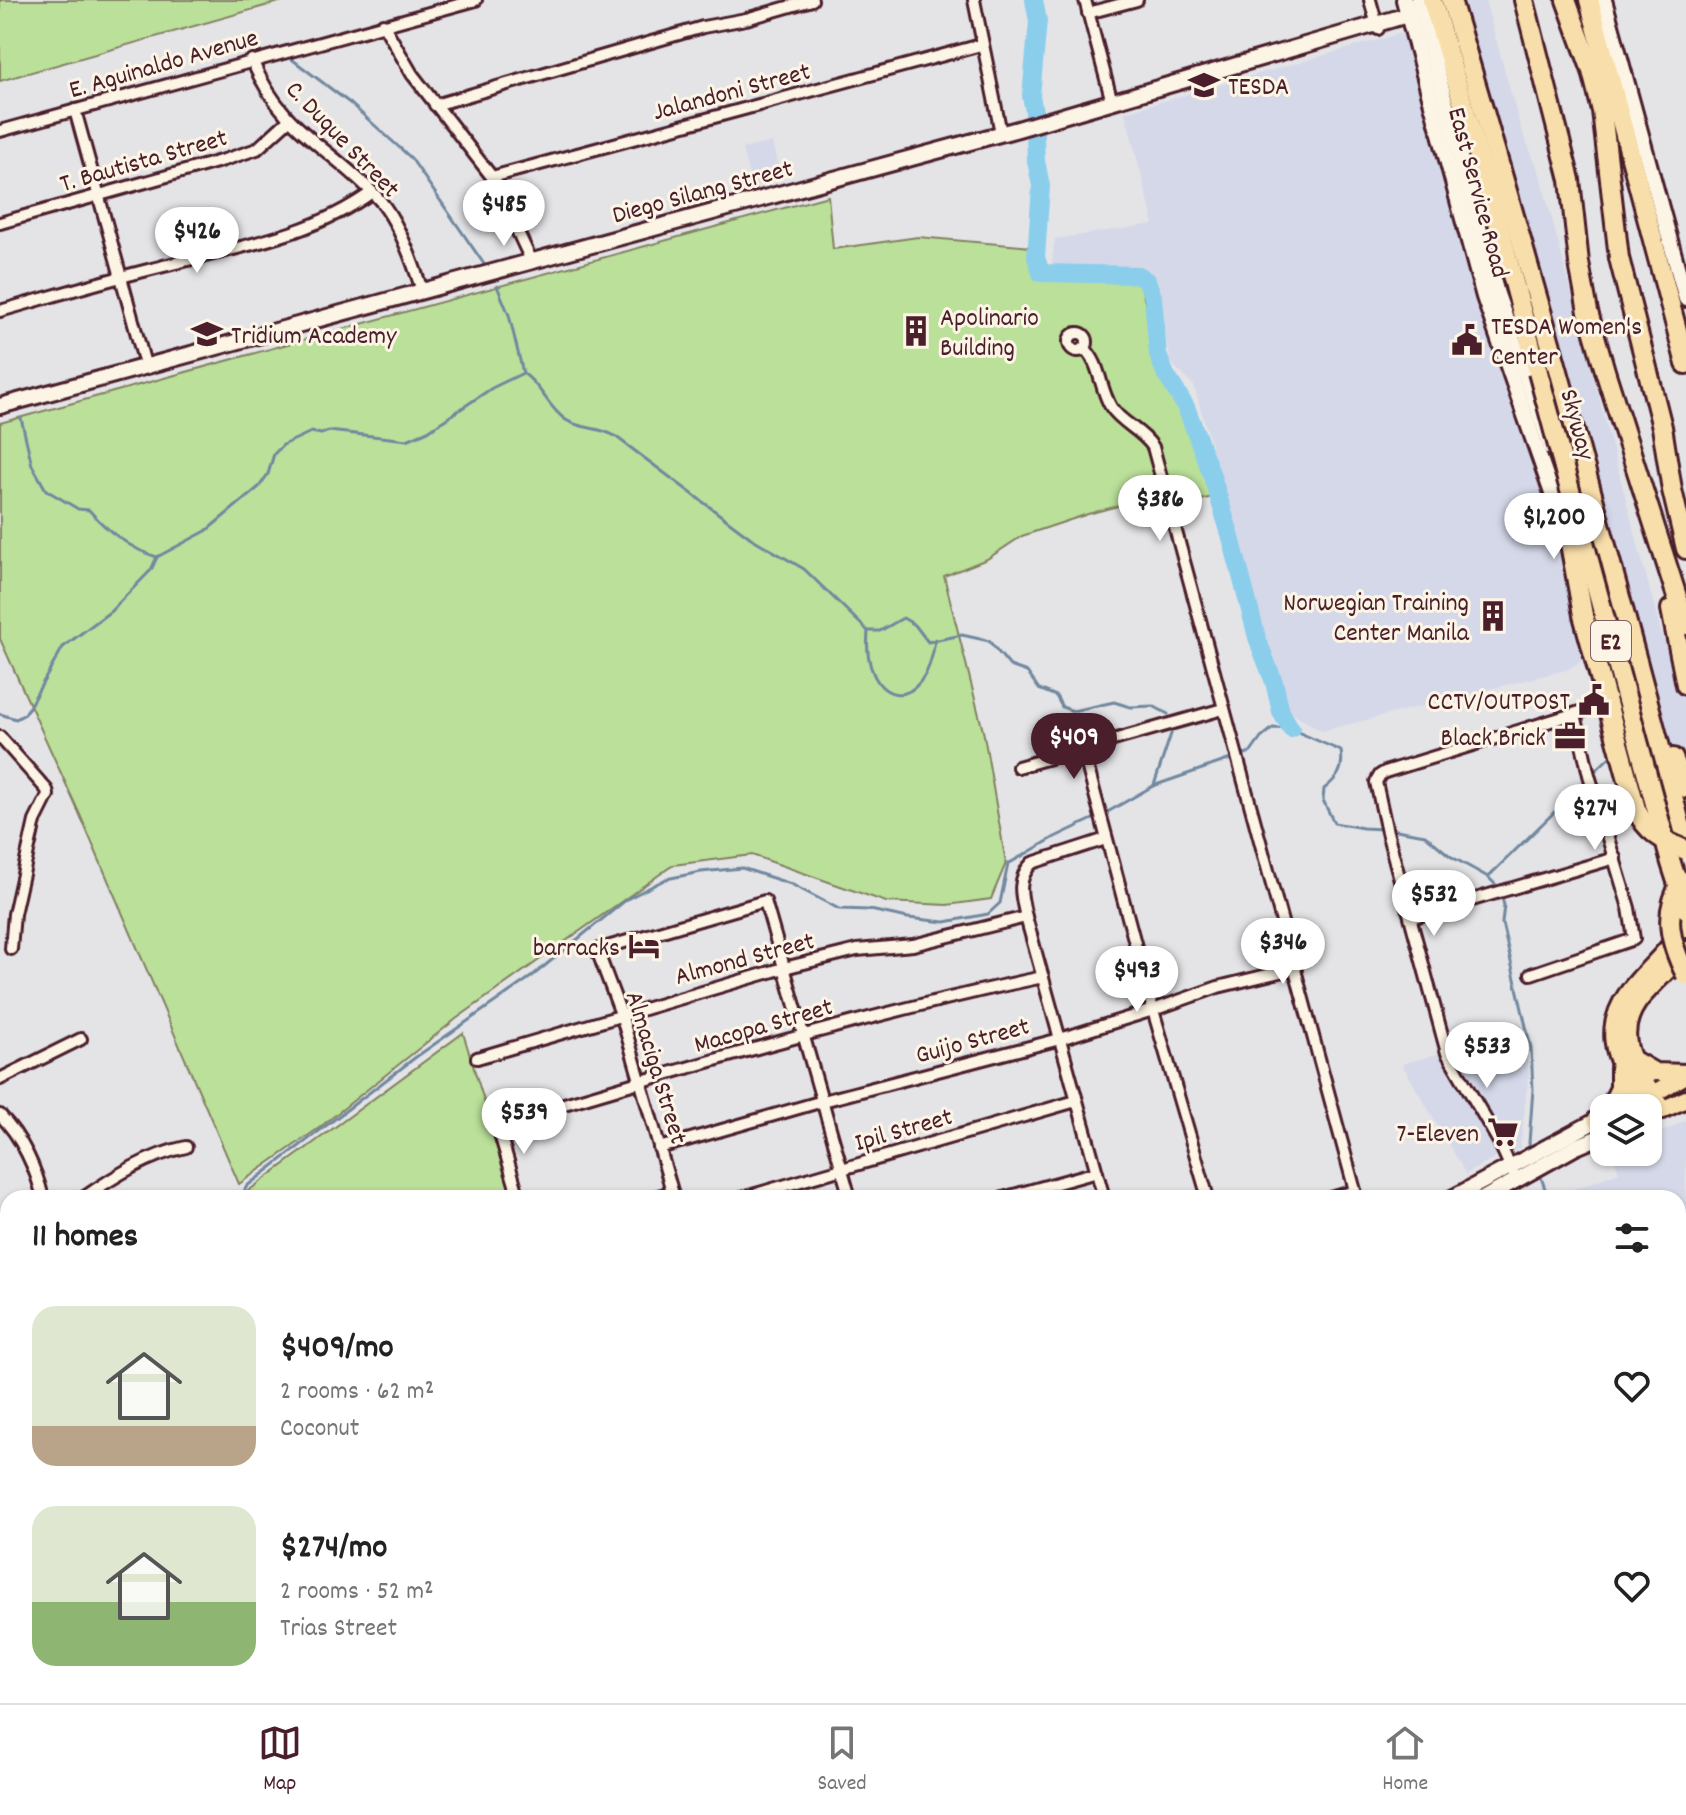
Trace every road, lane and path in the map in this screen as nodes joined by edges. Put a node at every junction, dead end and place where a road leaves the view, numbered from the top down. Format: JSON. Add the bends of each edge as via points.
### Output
{"nodes":[{"id":1,"x":476,"y":0,"type":"edge"},
{"id":2,"x":812,"y":0,"type":"edge"},
{"id":3,"x":974,"y":0,"type":"edge"},
{"id":4,"x":1085,"y":0,"type":"edge"},
{"id":5,"x":1137,"y":0,"type":"edge"},
{"id":6,"x":1370,"y":0,"type":"edge"},
{"id":7,"x":1451,"y":0,"type":"edge"},
{"id":8,"x":1524,"y":0,"type":"edge"},
{"id":9,"x":1566,"y":0,"type":"edge"},
{"id":10,"x":1589,"y":0,"type":"edge"},
{"id":11,"x":1604,"y":0,"type":"edge"},
{"id":12,"x":1417,"y":9,"type":"edge"},
{"id":13,"x":1088,"y":13,"type":"junction"},
{"id":14,"x":383,"y":24,"type":"junction"},
{"id":15,"x":1374,"y":26,"type":"junction"},
{"id":16,"x":981,"y":45,"type":"junction"},
{"id":17,"x":252,"y":60,"type":"junction"},
{"id":18,"x":1112,"y":102,"type":"junction"},
{"id":19,"x":435,"y":105,"type":"junction"},
{"id":20,"x":75,"y":110,"type":"junction"},
{"id":21,"x":289,"y":120,"type":"junction"},
{"id":22,"x":0,"y":131,"type":"edge"},
{"id":23,"x":1001,"y":133,"type":"junction"},
{"id":24,"x":492,"y":177,"type":"junction"},
{"id":25,"x":372,"y":192,"type":"junction"},
{"id":26,"x":99,"y":195,"type":"junction"},
{"id":27,"x":1502,"y":202,"type":"junction"},
{"id":28,"x":0,"y":223,"type":"edge"},
{"id":29,"x":531,"y":260,"type":"junction"},
{"id":30,"x":119,"y":277,"type":"junction"},
{"id":31,"x":422,"y":291,"type":"junction"},
{"id":32,"x":1686,"y":299,"type":"edge"},
{"id":33,"x":0,"y":311,"type":"edge"},
{"id":34,"x":1084,"y":348,"type":"dead end"},
{"id":35,"x":1686,"y":364,"type":"edge"},
{"id":36,"x":146,"y":368,"type":"junction"},
{"id":37,"x":1538,"y":372,"type":"junction"},
{"id":38,"x":0,"y":406,"type":"edge"},
{"id":39,"x":1686,"y":549,"type":"edge"},
{"id":40,"x":1664,"y":554,"type":"junction"},
{"id":41,"x":1626,"y":614,"type":"junction"},
{"id":42,"x":1686,"y":625,"type":"edge"},
{"id":43,"x":1686,"y":685,"type":"edge"},
{"id":44,"x":1624,"y":698,"type":"junction"},
{"id":45,"x":1223,"y":709,"type":"junction"},
{"id":46,"x":1575,"y":714,"type":"junction"},
{"id":47,"x":0,"y":737,"type":"edge"},
{"id":48,"x":1083,"y":750,"type":"junction"},
{"id":49,"x":1018,"y":767,"type":"dead end"},
{"id":50,"x":1686,"y":788,"type":"edge"},
{"id":51,"x":1106,"y":839,"type":"junction"},
{"id":52,"x":1686,"y":848,"type":"edge"},
{"id":53,"x":1615,"y":858,"type":"junction"},
{"id":54,"x":1686,"y":876,"type":"edge"},
{"id":55,"x":1686,"y":899,"type":"edge"},
{"id":56,"x":1026,"y":917,"type":"junction"},
{"id":57,"x":1411,"y":918,"type":"junction"},
{"id":58,"x":1684,"y":919,"type":"edge"},
{"id":59,"x":11,"y":949,"type":"dead end"},
{"id":60,"x":1686,"y":950,"type":"edge"},
{"id":61,"x":784,"y":968,"type":"junction"},
{"id":62,"x":1296,"y":968,"type":"junction"},
{"id":63,"x":1531,"y":974,"type":"dead end"},
{"id":64,"x":1686,"y":975,"type":"edge"},
{"id":65,"x":1043,"y":977,"type":"junction"},
{"id":66,"x":1153,"y":1010,"type":"junction"},
{"id":67,"x":621,"y":1014,"type":"junction"},
{"id":68,"x":803,"y":1034,"type":"junction"},
{"id":69,"x":81,"y":1039,"type":"dead end"},
{"id":70,"x":1060,"y":1039,"type":"junction"},
{"id":71,"x":477,"y":1058,"type":"dead end"},
{"id":72,"x":1624,"y":1058,"type":"junction"},
{"id":73,"x":1686,"y":1074,"type":"edge"},
{"id":74,"x":0,"y":1079,"type":"edge"},
{"id":75,"x":640,"y":1081,"type":"junction"},
{"id":76,"x":1616,"y":1094,"type":"edge"},
{"id":77,"x":1640,"y":1094,"type":"edge"},
{"id":78,"x":1660,"y":1094,"type":"edge"},
{"id":79,"x":1686,"y":1099,"type":"edge"},
{"id":80,"x":823,"y":1101,"type":"junction"},
{"id":81,"x":1076,"y":1101,"type":"junction"},
{"id":82,"x":1662,"y":1103,"type":"edge"},
{"id":83,"x":0,"y":1115,"type":"edge"},
{"id":84,"x":1590,"y":1128,"type":"edge"},
{"id":85,"x":186,"y":1147,"type":"dead end"},
{"id":86,"x":659,"y":1148,"type":"junction"},
{"id":87,"x":841,"y":1169,"type":"junction"},
{"id":88,"x":1519,"y":1170,"type":"junction"},
{"id":89,"x":1097,"y":1172,"type":"junction"},
{"id":90,"x":41,"y":1190,"type":"edge"},
{"id":91,"x":95,"y":1190,"type":"edge"},
{"id":92,"x":517,"y":1190,"type":"edge"},
{"id":93,"x":672,"y":1190,"type":"edge"},
{"id":94,"x":769,"y":1190,"type":"edge"},
{"id":95,"x":848,"y":1190,"type":"edge"},
{"id":96,"x":1032,"y":1190,"type":"edge"},
{"id":97,"x":1102,"y":1190,"type":"edge"},
{"id":98,"x":1206,"y":1190,"type":"edge"},
{"id":99,"x":1355,"y":1190,"type":"edge"},
{"id":100,"x":1494,"y":1190,"type":"edge"},
{"id":101,"x":0,"y":1569,"type":"edge"},
{"id":102,"x":0,"y":1590,"type":"edge"}],
"edges":[{"from":1,"to":14,"type":"street","name":"E. Aguinaldo Avenue"},
{"from":2,"to":19,"type":"street"},
{"from":3,"to":16,"type":"street"},
{"from":4,"to":13,"type":"street"},
{"from":5,"to":13,"type":"street"},
{"from":6,"to":15,"type":"street"},
{"from":7,"to":27,"type":"highway","name":"Skyway","number":"E2"},
{"from":8,"to":40,"type":"highway","via":[[1570,180],[1588,312]]},
{"from":9,"to":39,"type":"highway","via":[[1602,111],[1619,258]]},
{"from":10,"to":35,"type":"highway"},
{"from":11,"to":32,"type":"main road"},
{"from":12,"to":15,"type":"main road","name":"Diego Silang Street"},
{"from":12,"to":27,"type":"highway","name":"Skyway","number":"E2"},
{"from":12,"to":44,"type":"main road","name":"East Service Road","via":[[1484,297],[1524,394]]},
{"from":13,"to":18,"type":"street"},
{"from":14,"to":17,"type":"street","name":"E. Aguinaldo Avenue"},
{"from":14,"to":19,"type":"street"},
{"from":15,"to":18,"type":"main road","name":"Diego Silang Street"},
{"from":16,"to":23,"type":"street"},
{"from":16,"to":24,"type":"street","name":"Jalandoni Street"},
{"from":17,"to":20,"type":"street","name":"E. Aguinaldo Avenue"},
{"from":17,"to":21,"type":"street","name":"C. Duque Street","via":[[261,83]]},
{"from":18,"to":23,"type":"main road","name":"Diego Silang Street"},
{"from":19,"to":24,"type":"street"},
{"from":20,"to":22,"type":"street","name":"E. Aguinaldo Avenue"},
{"from":20,"to":26,"type":"street"},
{"from":21,"to":25,"type":"street","name":"C. Duque Street"},
{"from":21,"to":26,"type":"street","name":"T. Bautista Street","via":[[257,149]]},
{"from":23,"to":29,"type":"main road","name":"Diego Silang Street"},
{"from":24,"to":29,"type":"street"},
{"from":25,"to":30,"type":"street","via":[[328,220]]},
{"from":25,"to":31,"type":"street","name":"C. Duque Street","via":[[395,226]]},
{"from":26,"to":28,"type":"street","name":"T. Bautista Street"},
{"from":26,"to":30,"type":"street"},
{"from":27,"to":37,"type":"highway","name":"Skyway","number":"E2"},
{"from":27,"to":41,"type":"highway","name":"Skyway","number":"E2"},
{"from":29,"to":31,"type":"main road","name":"Diego Silang Street"},
{"from":30,"to":33,"type":"street"},
{"from":30,"to":36,"type":"street"},
{"from":31,"to":36,"type":"main road","name":"Diego Silang Street"},
{"from":34,"to":45,"type":"street","via":[[1093,357],[1112,408],[1153,447]]},
{"from":36,"to":38,"type":"main road","name":"Diego Silang Street"},
{"from":37,"to":52,"type":"highway","bridge":true,"via":[[1583,615],[1636,809],[1657,837]]},
{"from":37,"to":58,"type":"highway","name":"Skyway","number":"E2","bridge":true},
{"from":40,"to":42,"type":"highway"},
{"from":40,"to":43,"type":"highway"},
{"from":41,"to":50,"type":"highway"},
{"from":41,"to":52,"type":"highway","name":"Skyway","number":"E2"},
{"from":44,"to":46,"type":"street"},
{"from":44,"to":55,"type":"main road","name":"East Service Road"},
{"from":44,"to":58,"type":"main road","name":"East Service Road"},
{"from":45,"to":48,"type":"street"},
{"from":45,"to":62,"type":"street"},
{"from":46,"to":53,"type":"street"},
{"from":46,"to":57,"type":"street","via":[[1380,775],[1376,782],[1383,817]]},
{"from":47,"to":59,"type":"street","via":[[48,795],[32,835]]},
{"from":48,"to":49,"type":"street"},
{"from":48,"to":51,"type":"street"},
{"from":51,"to":56,"type":"street","via":[[1032,863],[1021,879]]},
{"from":51,"to":66,"type":"street"},
{"from":53,"to":57,"type":"street"},
{"from":53,"to":63,"type":"street","via":[[1634,939]]},
{"from":54,"to":64,"type":"highway","bridge":true,"via":[[1672,900],[1669,921]]},
{"from":56,"to":61,"type":"street","name":"Almond Street","via":[[913,945],[857,950]]},
{"from":56,"to":65,"type":"street"},
{"from":57,"to":88,"type":"street","via":[[1447,1053]]},
{"from":58,"to":72,"type":"main road","via":[[1673,942],[1619,1007],[1612,1034]]},
{"from":60,"to":72,"type":"main road","via":[[1632,1011]]},
{"from":61,"to":67,"type":"street","name":"Almond Street"},
{"from":61,"to":67,"type":"street","name":"Almaciga Street","via":[[765,901],[597,950]]},
{"from":61,"to":68,"type":"street"},
{"from":62,"to":66,"type":"street","name":"Guijo Street"},
{"from":62,"to":99,"type":"street"},
{"from":65,"to":68,"type":"street","name":"Macopa Street"},
{"from":65,"to":70,"type":"street"},
{"from":66,"to":70,"type":"street","name":"Guijo Street"},
{"from":66,"to":98,"type":"street"},
{"from":67,"to":71,"type":"street","name":"Almond Street"},
{"from":67,"to":75,"type":"street","name":"Almaciga Street"},
{"from":68,"to":75,"type":"street","name":"Macopa Street"},
{"from":68,"to":80,"type":"street"},
{"from":69,"to":74,"type":"street"},
{"from":70,"to":80,"type":"street","name":"Guijo Street"},
{"from":70,"to":81,"type":"street"},
{"from":72,"to":73,"type":"main road","via":[[1655,1072]]},
{"from":72,"to":76,"type":"main road"},
{"from":72,"to":77,"type":"main road"},
{"from":73,"to":78,"type":"main road"},
{"from":75,"to":86,"type":"street","name":"Almaciga Street"},
{"from":75,"to":92,"type":"street","name":"Macopa Street","via":[[497,1124]]},
{"from":79,"to":82,"type":"main road"},
{"from":80,"to":86,"type":"street","name":"Guijo Street"},
{"from":80,"to":87,"type":"street"},
{"from":81,"to":87,"type":"street","name":"Ipil Street"},
{"from":81,"to":89,"type":"street"},
{"from":83,"to":90,"type":"street","via":[[12,1127]]},
{"from":84,"to":88,"type":"main road"},
{"from":85,"to":91,"type":"street","via":[[160,1153]]},
{"from":86,"to":93,"type":"street","name":"Almaciga Street"},
{"from":87,"to":94,"type":"street","name":"Ipil Street"},
{"from":87,"to":95,"type":"street"},
{"from":88,"to":100,"type":"main road"},
{"from":89,"to":96,"type":"street"},
{"from":89,"to":97,"type":"street"},
{"from":101,"to":102,"type":"street"}]}
